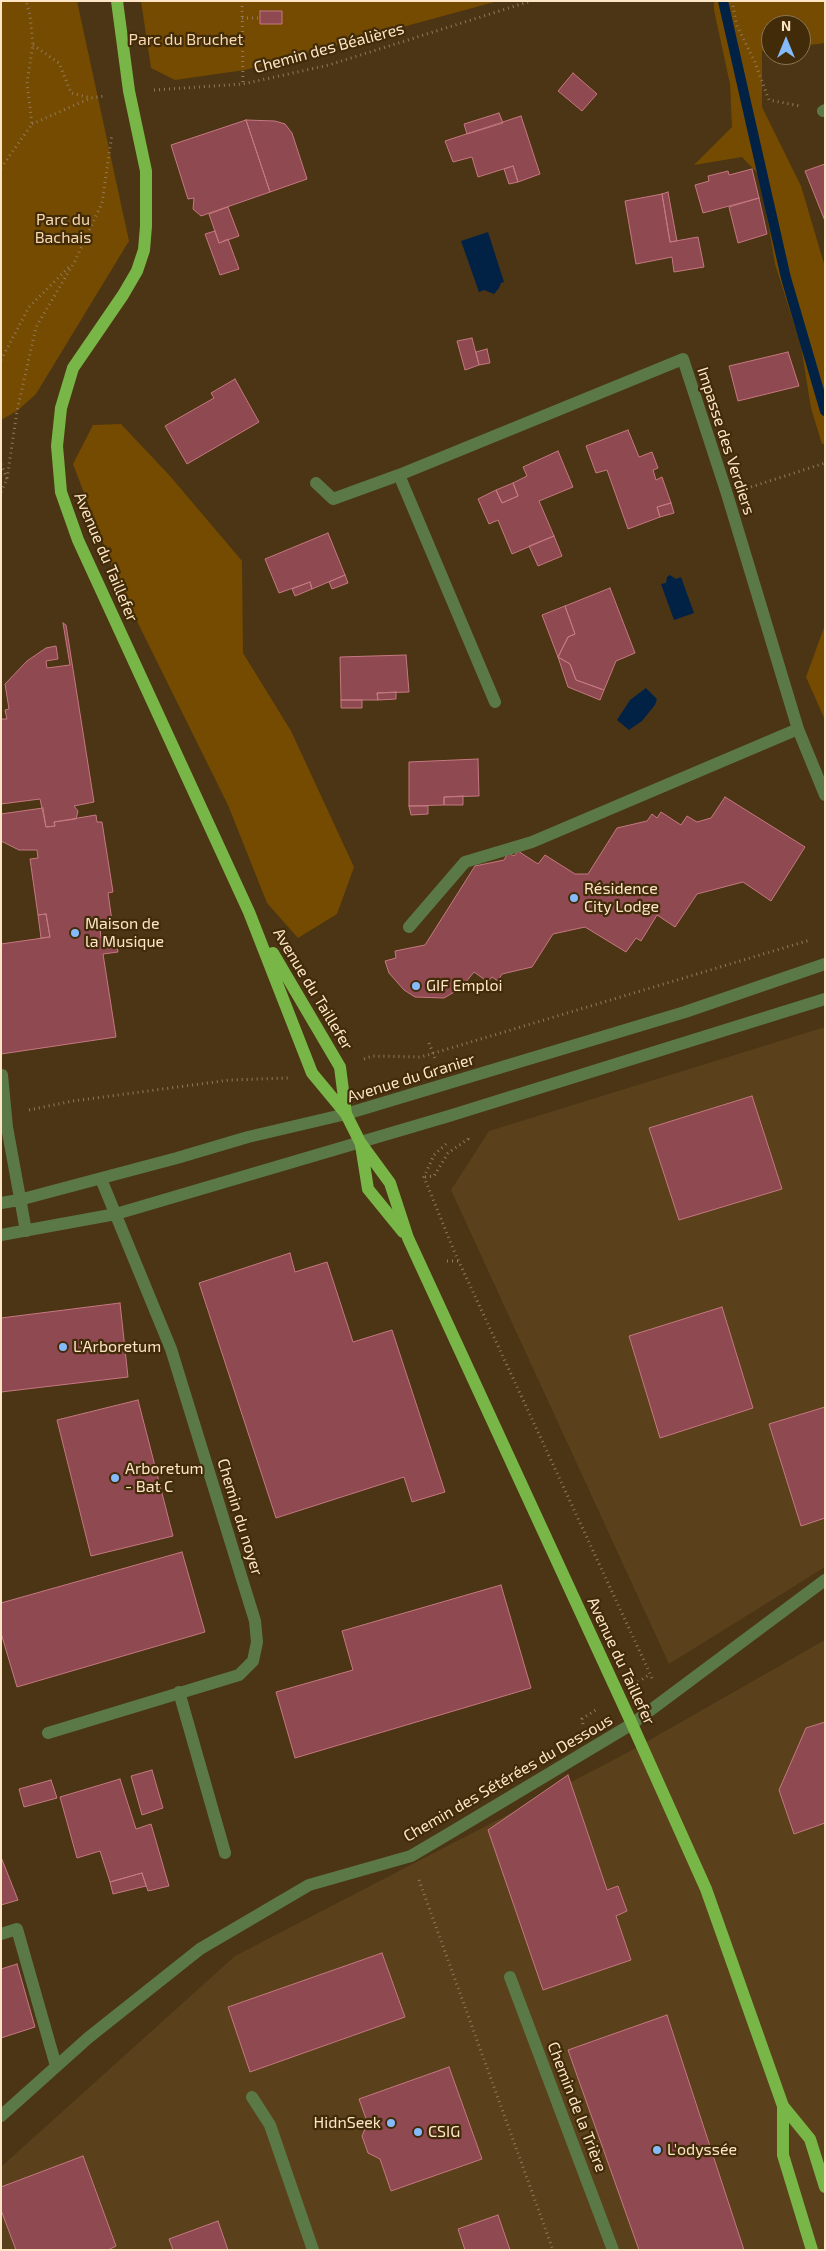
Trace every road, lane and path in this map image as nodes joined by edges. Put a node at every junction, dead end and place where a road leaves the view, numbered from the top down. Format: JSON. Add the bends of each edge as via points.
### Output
{"nodes":[{"id":1,"x":26,"y":1,"type":"edge"},
{"id":2,"x":117,"y":1,"type":"edge"},
{"id":3,"x":242,"y":1,"type":"edge"},
{"id":4,"x":531,"y":1,"type":"edge"},
{"id":5,"x":732,"y":1,"type":"edge"},
{"id":6,"x":242,"y":18,"type":"junction"},
{"id":7,"x":260,"y":18,"type":"dead end"},
{"id":8,"x":33,"y":45,"type":"junction"},
{"id":9,"x":243,"y":84,"type":"junction"},
{"id":10,"x":129,"y":91,"type":"junction"},
{"id":11,"x":91,"y":98,"type":"junction"},
{"id":12,"x":824,"y":111,"type":"edge"},
{"id":13,"x":32,"y":124,"type":"junction"},
{"id":14,"x":113,"y":131,"type":"dead end"},
{"id":15,"x":1,"y":168,"type":"edge"},
{"id":16,"x":75,"y":261,"type":"junction"},
{"id":17,"x":1,"y":360,"type":"edge"},
{"id":18,"x":825,"y":463,"type":"edge"},
{"id":19,"x":1,"y":464,"type":"edge"},
{"id":20,"x":398,"y":475,"type":"junction"},
{"id":21,"x":7,"y":479,"type":"junction"},
{"id":22,"x":316,"y":483,"type":"dead end"},
{"id":23,"x":1,"y":492,"type":"edge"},
{"id":24,"x":727,"y":494,"type":"junction"},
{"id":25,"x":495,"y":702,"type":"dead end"},
{"id":26,"x":798,"y":729,"type":"junction"},
{"id":27,"x":825,"y":795,"type":"edge"},
{"id":28,"x":249,"y":912,"type":"junction"},
{"id":29,"x":408,"y":927,"type":"dead end"},
{"id":30,"x":817,"y":938,"type":"dead end"},
{"id":31,"x":825,"y":964,"type":"edge"},
{"id":32,"x":825,"y":999,"type":"edge"},
{"id":33,"x":429,"y":1042,"type":"dead end"},
{"id":34,"x":434,"y":1054,"type":"junction"},
{"id":35,"x":372,"y":1056,"type":"dead end"},
{"id":36,"x":438,"y":1066,"type":"dead end"},
{"id":37,"x":2,"y":1075,"type":"edge"},
{"id":38,"x":280,"y":1080,"type":"dead end"},
{"id":39,"x":5,"y":1114,"type":"junction"},
{"id":40,"x":346,"y":1114,"type":"junction"},
{"id":41,"x":465,"y":1131,"type":"dead end"},
{"id":42,"x":451,"y":1140,"type":"dead end"},
{"id":43,"x":360,"y":1142,"type":"junction"},
{"id":44,"x":424,"y":1177,"type":"junction"},
{"id":45,"x":101,"y":1178,"type":"junction"},
{"id":46,"x":19,"y":1200,"type":"junction"},
{"id":47,"x":1,"y":1203,"type":"edge"},
{"id":48,"x":116,"y":1214,"type":"junction"},
{"id":49,"x":26,"y":1232,"type":"junction"},
{"id":50,"x":1,"y":1235,"type":"edge"},
{"id":51,"x":408,"y":1238,"type":"junction"},
{"id":52,"x":825,"y":1580,"type":"edge"},
{"id":53,"x":179,"y":1692,"type":"junction"},
{"id":54,"x":662,"y":1701,"type":"junction"},
{"id":55,"x":632,"y":1724,"type":"junction"},
{"id":56,"x":48,"y":1733,"type":"dead end"},
{"id":57,"x":225,"y":1853,"type":"dead end"},
{"id":58,"x":411,"y":1856,"type":"junction"},
{"id":59,"x":1,"y":1934,"type":"edge"},
{"id":60,"x":510,"y":1977,"type":"dead end"},
{"id":61,"x":56,"y":2066,"type":"junction"},
{"id":62,"x":252,"y":2097,"type":"dead end"},
{"id":63,"x":783,"y":2106,"type":"junction"},
{"id":64,"x":1,"y":2116,"type":"edge"},
{"id":65,"x":825,"y":2187,"type":"edge"},
{"id":66,"x":313,"y":2250,"type":"edge"},
{"id":67,"x":553,"y":2250,"type":"edge"},
{"id":68,"x":613,"y":2250,"type":"edge"},
{"id":69,"x":812,"y":2250,"type":"edge"}],
"edges":[{"from":1,"to":8,"type":"path"},
{"from":2,"to":10,"type":"main road","name":"Avenue du Taillefer"},
{"from":3,"to":6,"type":"path"},
{"from":4,"to":9,"type":"path","name":"Chemin des Béalières","via":[[329,65]]},
{"from":5,"to":12,"type":"path","via":[[737,26],[769,100]]},
{"from":6,"to":7,"type":"path"},
{"from":6,"to":9,"type":"path"},
{"from":8,"to":11,"type":"path","via":[[59,64],[71,93]]},
{"from":8,"to":13,"type":"path","via":[[26,82]]},
{"from":9,"to":10,"type":"path","name":"Chemin des Béalières"},
{"from":10,"to":11,"type":"path","name":"Chemin des Béalières"},
{"from":10,"to":28,"type":"main road","name":"Avenue du Taillefer","via":[[146,171],[144,250],[124,295],[73,368],[61,408],[57,446],[61,492],[78,540]]},
{"from":11,"to":13,"type":"path","name":"Chemin des Béalières"},
{"from":13,"to":15,"type":"path"},
{"from":14,"to":16,"type":"path","via":[[102,203]]},
{"from":16,"to":17,"type":"path","via":[[29,307]]},
{"from":16,"to":21,"type":"path","via":[[36,327],[17,411]]},
{"from":18,"to":24,"type":"path"},
{"from":19,"to":21,"type":"path"},
{"from":20,"to":22,"type":"street","name":"Impasse des Verdiers","via":[[333,499]]},
{"from":20,"to":24,"type":"street","name":"Impasse des Verdiers","via":[[683,359]]},
{"from":20,"to":25,"type":"street"},
{"from":21,"to":23,"type":"path"},
{"from":24,"to":26,"type":"street","name":"Impasse des Verdiers"},
{"from":26,"to":27,"type":"street","name":"Impasse des Verdiers"},
{"from":26,"to":29,"type":"street","via":[[532,842],[465,862]]},
{"from":28,"to":40,"type":"main road","name":"Avenue du Taillefer","via":[[312,1072]]},
{"from":28,"to":40,"type":"main road","name":"Avenue du Taillefer","via":[[340,1067]]},
{"from":30,"to":34,"type":"path"},
{"from":31,"to":40,"type":"street","name":"Avenue du Granier","via":[[685,1012]]},
{"from":32,"to":43,"type":"street"},
{"from":33,"to":34,"type":"path"},
{"from":34,"to":35,"type":"path","via":[[422,1057]]},
{"from":34,"to":36,"type":"path"},
{"from":37,"to":39,"type":"street"},
{"from":38,"to":39,"type":"path","via":[[230,1080],[73,1101]]},
{"from":39,"to":46,"type":"street"},
{"from":40,"to":43,"type":"main road","name":"Avenue du Taillefer"},
{"from":40,"to":45,"type":"street","name":"Avenue du Granier","via":[[248,1137]]},
{"from":41,"to":44,"type":"path","via":[[468,1139],[448,1153],[434,1176]]},
{"from":42,"to":44,"type":"path","via":[[434,1155]]},
{"from":43,"to":48,"type":"street"},
{"from":43,"to":51,"type":"main road","name":"Avenue du Taillefer","via":[[390,1183]]},
{"from":43,"to":51,"type":"main road","name":"Avenue du Taillefer","via":[[368,1189]]},
{"from":44,"to":54,"type":"path","via":[[454,1251]]},
{"from":45,"to":46,"type":"street","name":"Avenue du Granier"},
{"from":45,"to":48,"type":"street","name":"Chemin du noyer"},
{"from":46,"to":47,"type":"street","name":"Avenue du Granier"},
{"from":46,"to":49,"type":"street"},
{"from":48,"to":49,"type":"street"},
{"from":48,"to":53,"type":"street","name":"Chemin du noyer","via":[[171,1349],[255,1621],[258,1642],[253,1661],[239,1675],[217,1684]]},
{"from":49,"to":50,"type":"street"},
{"from":51,"to":55,"type":"main road","name":"Avenue du Taillefer"},
{"from":52,"to":54,"type":"street","name":"Chemin des Sétérées du Dessous"},
{"from":53,"to":56,"type":"street","name":"Chemin du noyer"},
{"from":53,"to":57,"type":"street"},
{"from":54,"to":55,"type":"street","name":"Chemin des Sétérées du Dessous"},
{"from":55,"to":58,"type":"street","name":"Chemin des Sétérées du Dessous"},
{"from":55,"to":63,"type":"main road","name":"Avenue du Taillefer","via":[[706,1888]]},
{"from":58,"to":61,"type":"street","name":"Chemin des Sétérées du Dessous","via":[[309,1885],[209,1944]]},
{"from":58,"to":67,"type":"path"},
{"from":59,"to":61,"type":"street","via":[[16,1929]]},
{"from":60,"to":68,"type":"street","name":"Chemin de la Trière"},
{"from":61,"to":64,"type":"street","name":"Chemin des Sétérées du Dessous"},
{"from":62,"to":66,"type":"street","via":[[270,2125]]},
{"from":63,"to":65,"type":"main road","name":"Avenue du Taillefer","via":[[810,2139]]},
{"from":63,"to":69,"type":"main road","name":"Avenue du Taillefer","via":[[784,2155]]}]}
